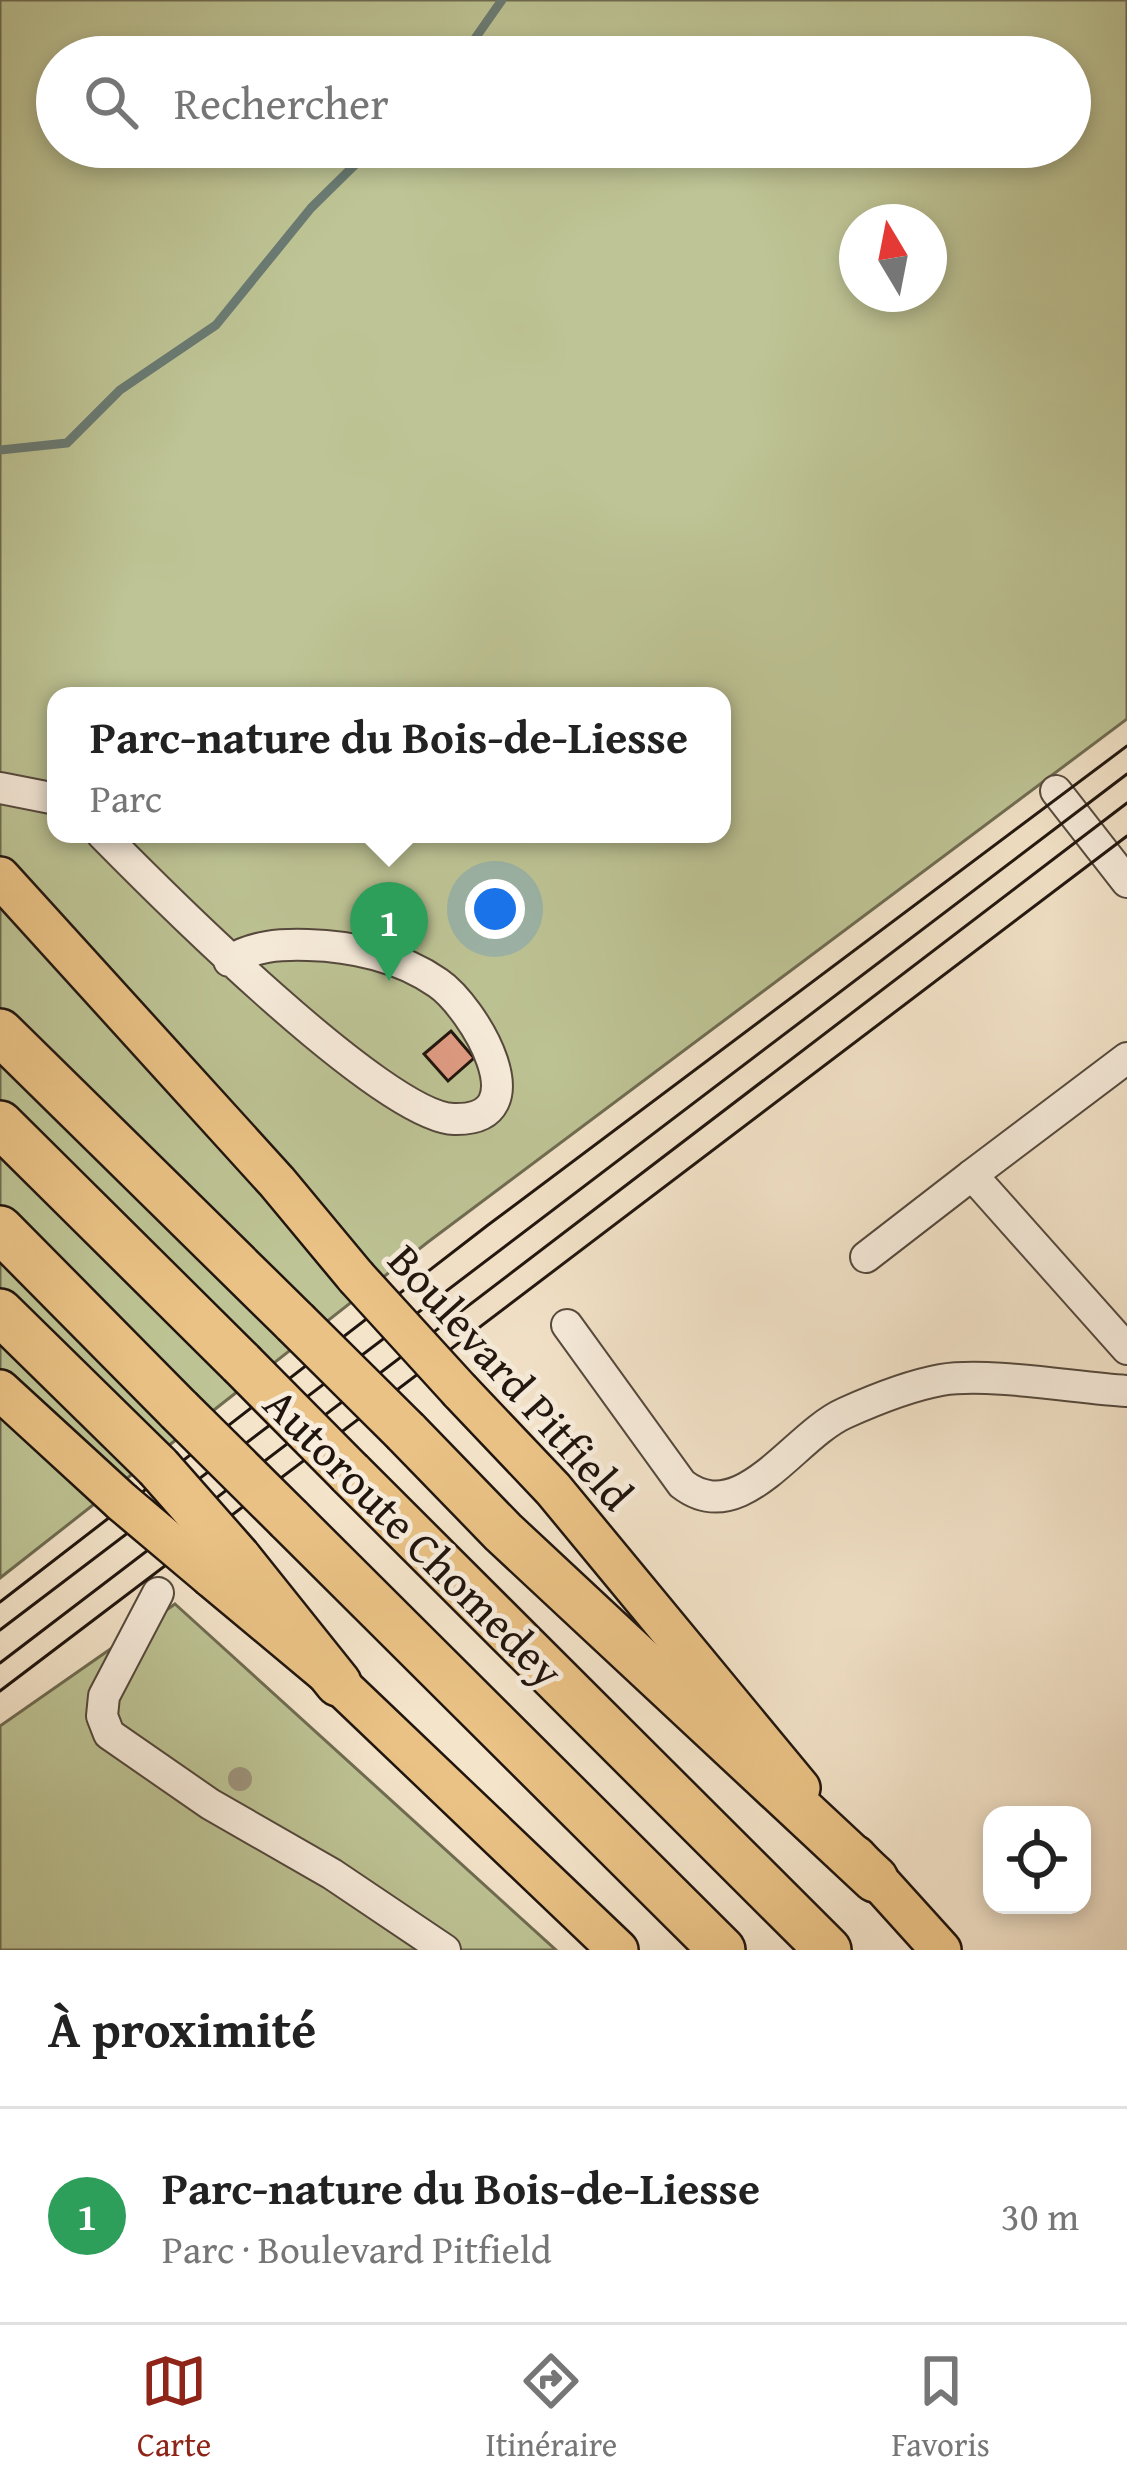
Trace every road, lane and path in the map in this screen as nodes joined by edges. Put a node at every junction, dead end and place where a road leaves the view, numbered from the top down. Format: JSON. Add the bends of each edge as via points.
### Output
{"nodes":[{"id":1,"x":0,"y":788,"type":"edge"},
{"id":2,"x":1056,"y":791,"type":"dead end"},
{"id":3,"x":47,"y":797,"type":"edge"},
{"id":4,"x":111,"y":843,"type":"edge"},
{"id":5,"x":0,"y":877,"type":"edge"},
{"id":6,"x":1127,"y":882,"type":"edge"},
{"id":7,"x":229,"y":961,"type":"junction"},
{"id":8,"x":0,"y":1032,"type":"edge"},
{"id":9,"x":1127,"y":1058,"type":"edge"},
{"id":10,"x":0,"y":1124,"type":"edge"},
{"id":11,"x":972,"y":1175,"type":"junction"},
{"id":12,"x":0,"y":1229,"type":"edge"},
{"id":13,"x":866,"y":1257,"type":"dead end"},
{"id":14,"x":0,"y":1312,"type":"edge"},
{"id":15,"x":567,"y":1325,"type":"dead end"},
{"id":16,"x":1127,"y":1349,"type":"edge"},
{"id":17,"x":0,"y":1390,"type":"edge"},
{"id":18,"x":1127,"y":1391,"type":"edge"},
{"id":19,"x":225,"y":1568,"type":"junction"},
{"id":20,"x":158,"y":1594,"type":"dead end"},
{"id":21,"x":338,"y":1683,"type":"joint"},
{"id":22,"x":875,"y":1879,"type":"junction"},
{"id":23,"x":445,"y":1950,"type":"edge"},
{"id":24,"x":619,"y":1950,"type":"edge"},
{"id":25,"x":722,"y":1950,"type":"edge"},
{"id":26,"x":828,"y":1950,"type":"edge"},
{"id":27,"x":941,"y":1950,"type":"edge"}],
"edges":[{"from":1,"to":3,"type":"lane"},
{"from":2,"to":6,"type":"lane"},
{"from":4,"to":7,"type":"lane"},
{"from":5,"to":22,"type":"main road","name":"Boulevard Pitfield","bridge":true,"via":[[553,1490]]},
{"from":7,"to":7,"type":"lane","via":[[412,1106],[451,1120],[489,1106],[497,1079],[481,1033],[442,985],[417,970],[334,946],[262,947]]},
{"from":8,"to":22,"type":"highway","bridge":true,"via":[[503,1532]]},
{"from":9,"to":11,"type":"lane"},
{"from":10,"to":26,"type":"highway","name":"Autoroute Chomedey","bridge":true},
{"from":11,"to":13,"type":"lane"},
{"from":11,"to":16,"type":"lane"},
{"from":12,"to":25,"type":"highway","name":"Autoroute Chomedey","bridge":true},
{"from":14,"to":19,"type":"highway","bridge":true,"via":[[135,1444]]},
{"from":15,"to":18,"type":"lane","via":[[682,1484],[718,1501],[746,1489],[838,1416],[899,1390],[946,1379]]},
{"from":17,"to":19,"type":"main road","bridge":true,"via":[[93,1476]]},
{"from":19,"to":21,"type":"highway"},
{"from":20,"to":23,"type":"lane","via":[[104,1696],[110,1734]]},
{"from":21,"to":24,"type":"main road"},
{"from":22,"to":27,"type":"main road","name":"Boulevard Pitfield"}]}
